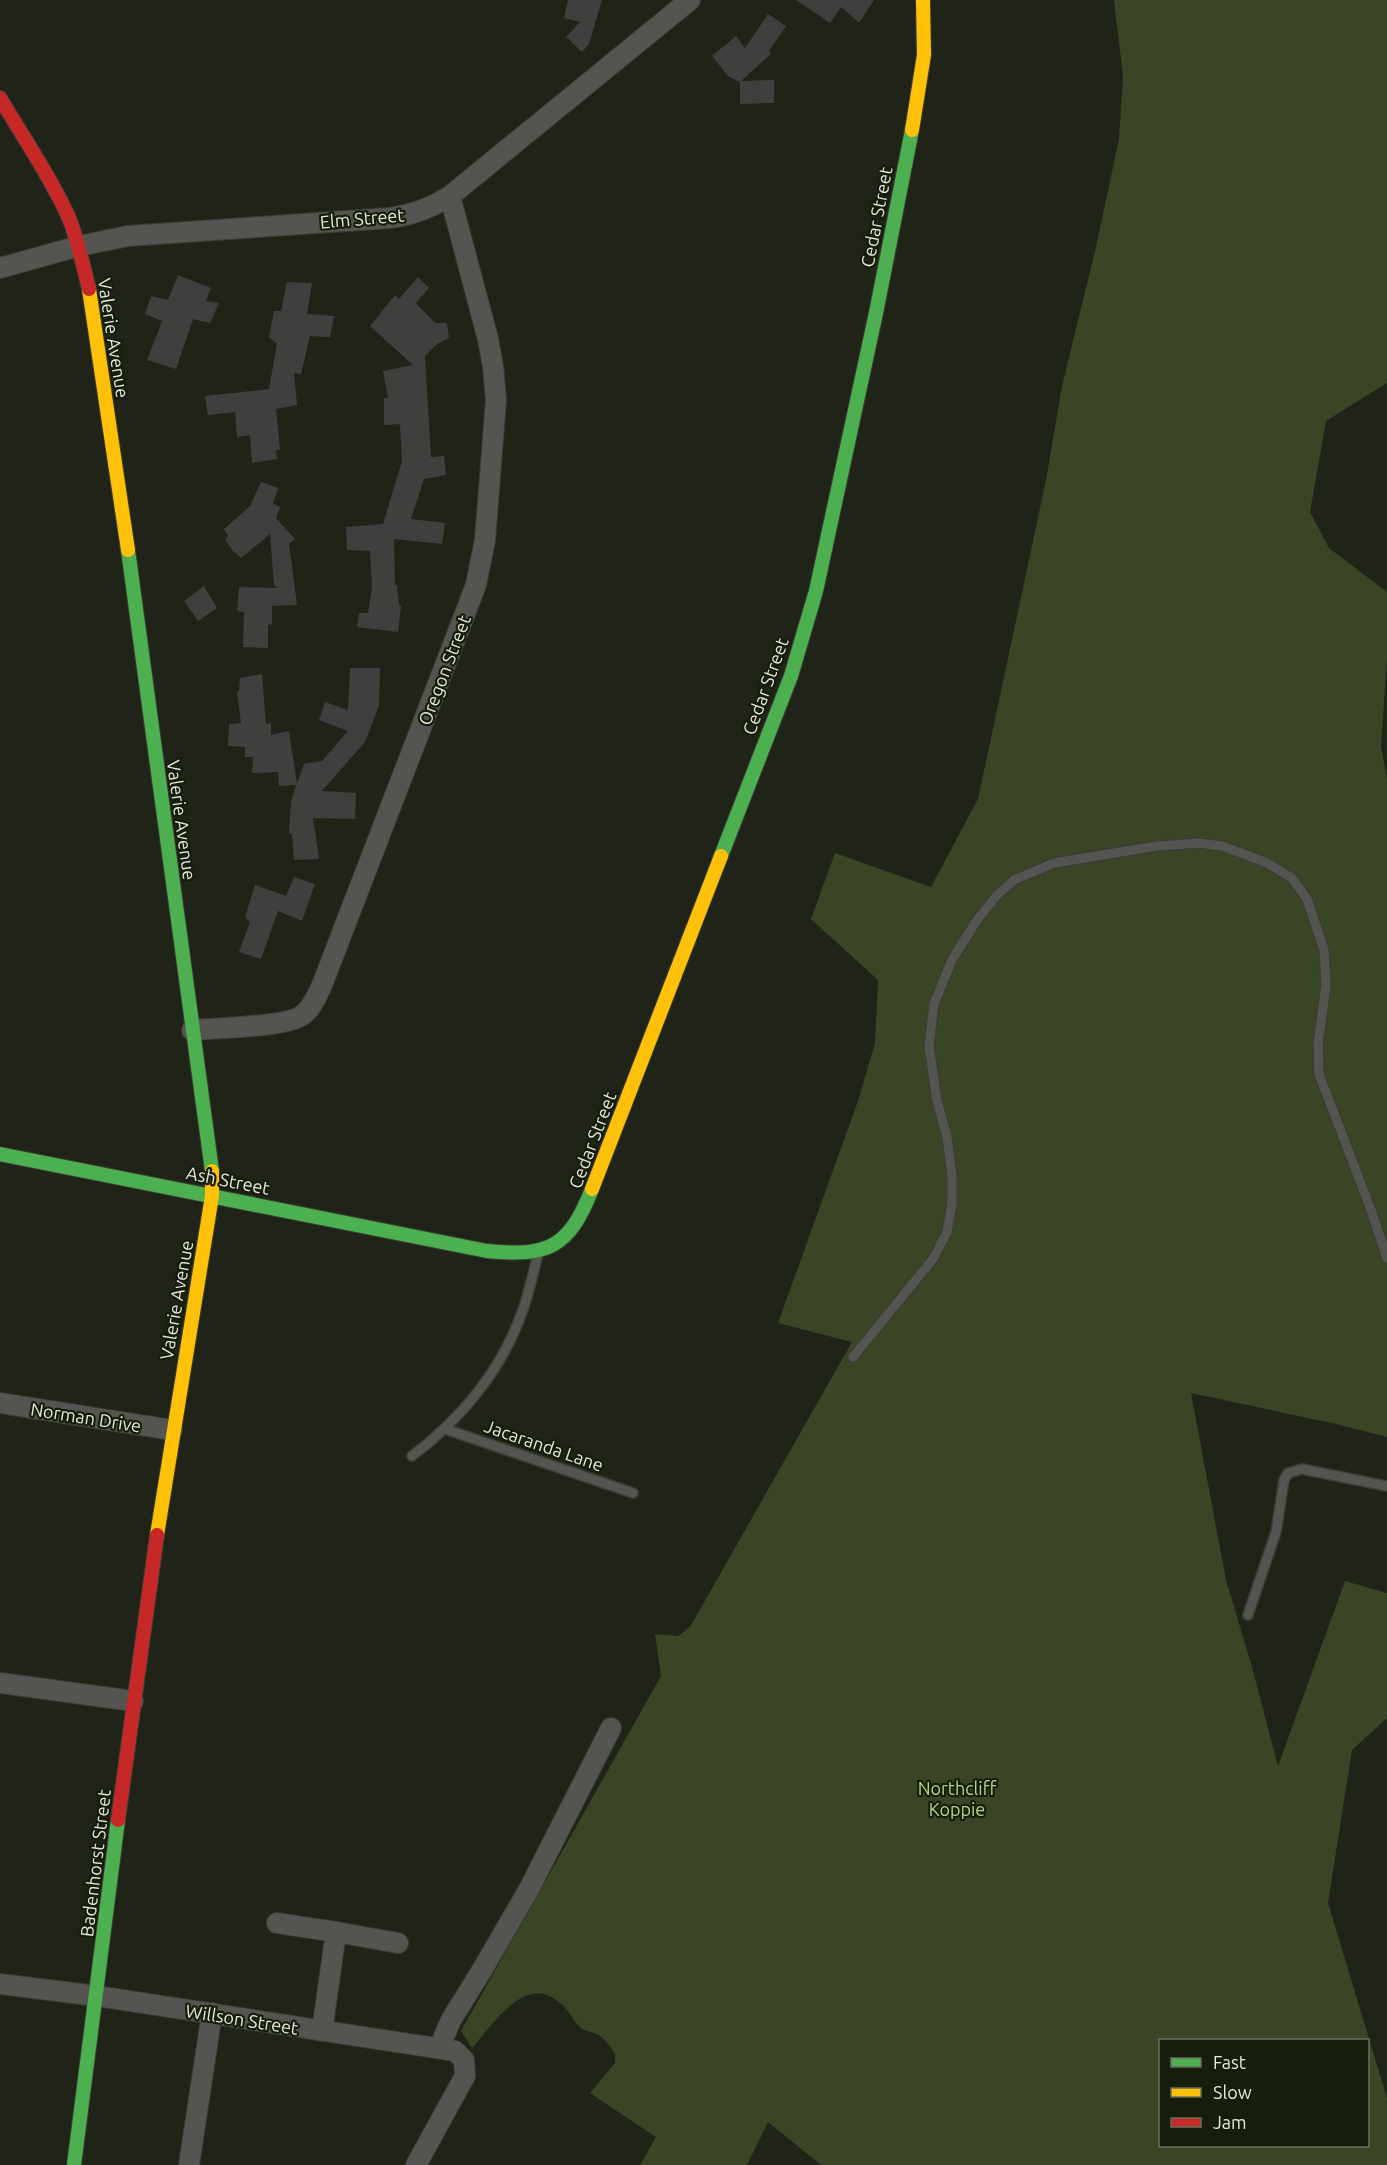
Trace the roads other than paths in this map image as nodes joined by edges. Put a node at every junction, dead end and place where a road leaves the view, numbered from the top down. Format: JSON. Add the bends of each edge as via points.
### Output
{"nodes":[{"id":1,"x":690,"y":0,"type":"edge"},
{"id":2,"x":923,"y":0,"type":"edge"},
{"id":3,"x":0,"y":98,"type":"edge"},
{"id":4,"x":450,"y":196,"type":"junction"},
{"id":5,"x":79,"y":246,"type":"junction"},
{"id":6,"x":0,"y":268,"type":"edge"},
{"id":7,"x":192,"y":1030,"type":"junction"},
{"id":8,"x":0,"y":1154,"type":"edge"},
{"id":9,"x":213,"y":1196,"type":"junction"},
{"id":10,"x":449,"y":1243,"type":"joint"},
{"id":11,"x":539,"y":1251,"type":"junction"},
{"id":12,"x":1387,"y":1258,"type":"edge"},
{"id":13,"x":853,"y":1357,"type":"dead end"},
{"id":14,"x":0,"y":1403,"type":"edge"},
{"id":15,"x":445,"y":1429,"type":"junction"},
{"id":16,"x":172,"y":1430,"type":"junction"},
{"id":17,"x":412,"y":1456,"type":"dead end"},
{"id":18,"x":1387,"y":1486,"type":"edge"},
{"id":19,"x":633,"y":1492,"type":"dead end"},
{"id":20,"x":152,"y":1565,"type":"joint"},
{"id":21,"x":1248,"y":1615,"type":"dead end"},
{"id":22,"x":0,"y":1683,"type":"edge"},
{"id":23,"x":133,"y":1701,"type":"junction"},
{"id":24,"x":611,"y":1728,"type":"dead end"},
{"id":25,"x":277,"y":1923,"type":"dead end"},
{"id":26,"x":336,"y":1932,"type":"junction"},
{"id":27,"x":398,"y":1943,"type":"dead end"},
{"id":28,"x":0,"y":1984,"type":"edge"},
{"id":29,"x":97,"y":1996,"type":"junction"},
{"id":30,"x":212,"y":2013,"type":"junction"},
{"id":31,"x":322,"y":2031,"type":"junction"},
{"id":32,"x":439,"y":2048,"type":"junction"},
{"id":33,"x":74,"y":2165,"type":"edge"},
{"id":34,"x":189,"y":2165,"type":"edge"},
{"id":35,"x":416,"y":2165,"type":"edge"}],
"edges":[{"from":1,"to":4,"type":"street","name":"Elm Street"},
{"from":2,"to":11,"type":"street","name":"Cedar Street","via":[[924,55],[918,98],[816,591],[791,676],[582,1215],[570,1233],[552,1247]]},
{"from":3,"to":5,"type":"street","name":"Valerie Avenue","via":[[57,194]]},
{"from":4,"to":5,"type":"street","name":"Elm Street","via":[[412,215],[390,218],[128,236]]},
{"from":4,"to":7,"type":"street","name":"Oregon Street","via":[[494,366],[492,470],[476,585],[316,998],[301,1016],[287,1022]]},
{"from":5,"to":6,"type":"street","name":"Elm Street"},
{"from":5,"to":7,"type":"street","name":"Valerie Avenue","via":[[126,534]]},
{"from":7,"to":9,"type":"street","name":"Valerie Avenue"},
{"from":8,"to":9,"type":"street","name":"Ash Street"},
{"from":9,"to":10,"type":"street","name":"Ash Street"},
{"from":9,"to":16,"type":"street","name":"Valerie Avenue"},
{"from":10,"to":11,"type":"street","name":"Cedar Street","via":[[512,1254]]},
{"from":11,"to":15,"type":"lane","name":"Jacaranda Lane","via":[[509,1345],[486,1381]]},
{"from":12,"to":13,"type":"lane","via":[[1319,1074],[1318,1044],[1326,985],[1324,950],[1307,900],[1292,878],[1265,862],[1222,846],[1199,843],[1054,862],[1014,880],[997,895],[952,960],[934,1004],[929,1046],[952,1176],[947,1232],[933,1259]]},
{"from":14,"to":16,"type":"street","name":"Norman Drive"},
{"from":15,"to":17,"type":"lane","name":"Jacaranda Lane"},
{"from":15,"to":19,"type":"lane","name":"Jacaranda Lane"},
{"from":16,"to":20,"type":"street","name":"Valerie Avenue"},
{"from":18,"to":21,"type":"lane","via":[[1302,1469],[1288,1473],[1276,1532]]},
{"from":20,"to":23,"type":"street","name":"Badenhorst Street"},
{"from":22,"to":23,"type":"street"},
{"from":23,"to":29,"type":"street","name":"Badenhorst Street"},
{"from":24,"to":32,"type":"street","via":[[528,1891],[451,2020]]},
{"from":25,"to":26,"type":"street"},
{"from":26,"to":27,"type":"street"},
{"from":26,"to":31,"type":"street"},
{"from":28,"to":29,"type":"street","name":"Willson Street"},
{"from":29,"to":30,"type":"street","name":"Willson Street"},
{"from":29,"to":33,"type":"street","name":"Badenhorst Street"},
{"from":30,"to":31,"type":"street","name":"Willson Street"},
{"from":30,"to":34,"type":"street"},
{"from":31,"to":32,"type":"street","name":"Willson Street"},
{"from":32,"to":35,"type":"street","name":"Willson Street","via":[[462,2056],[465,2076]]}]}
